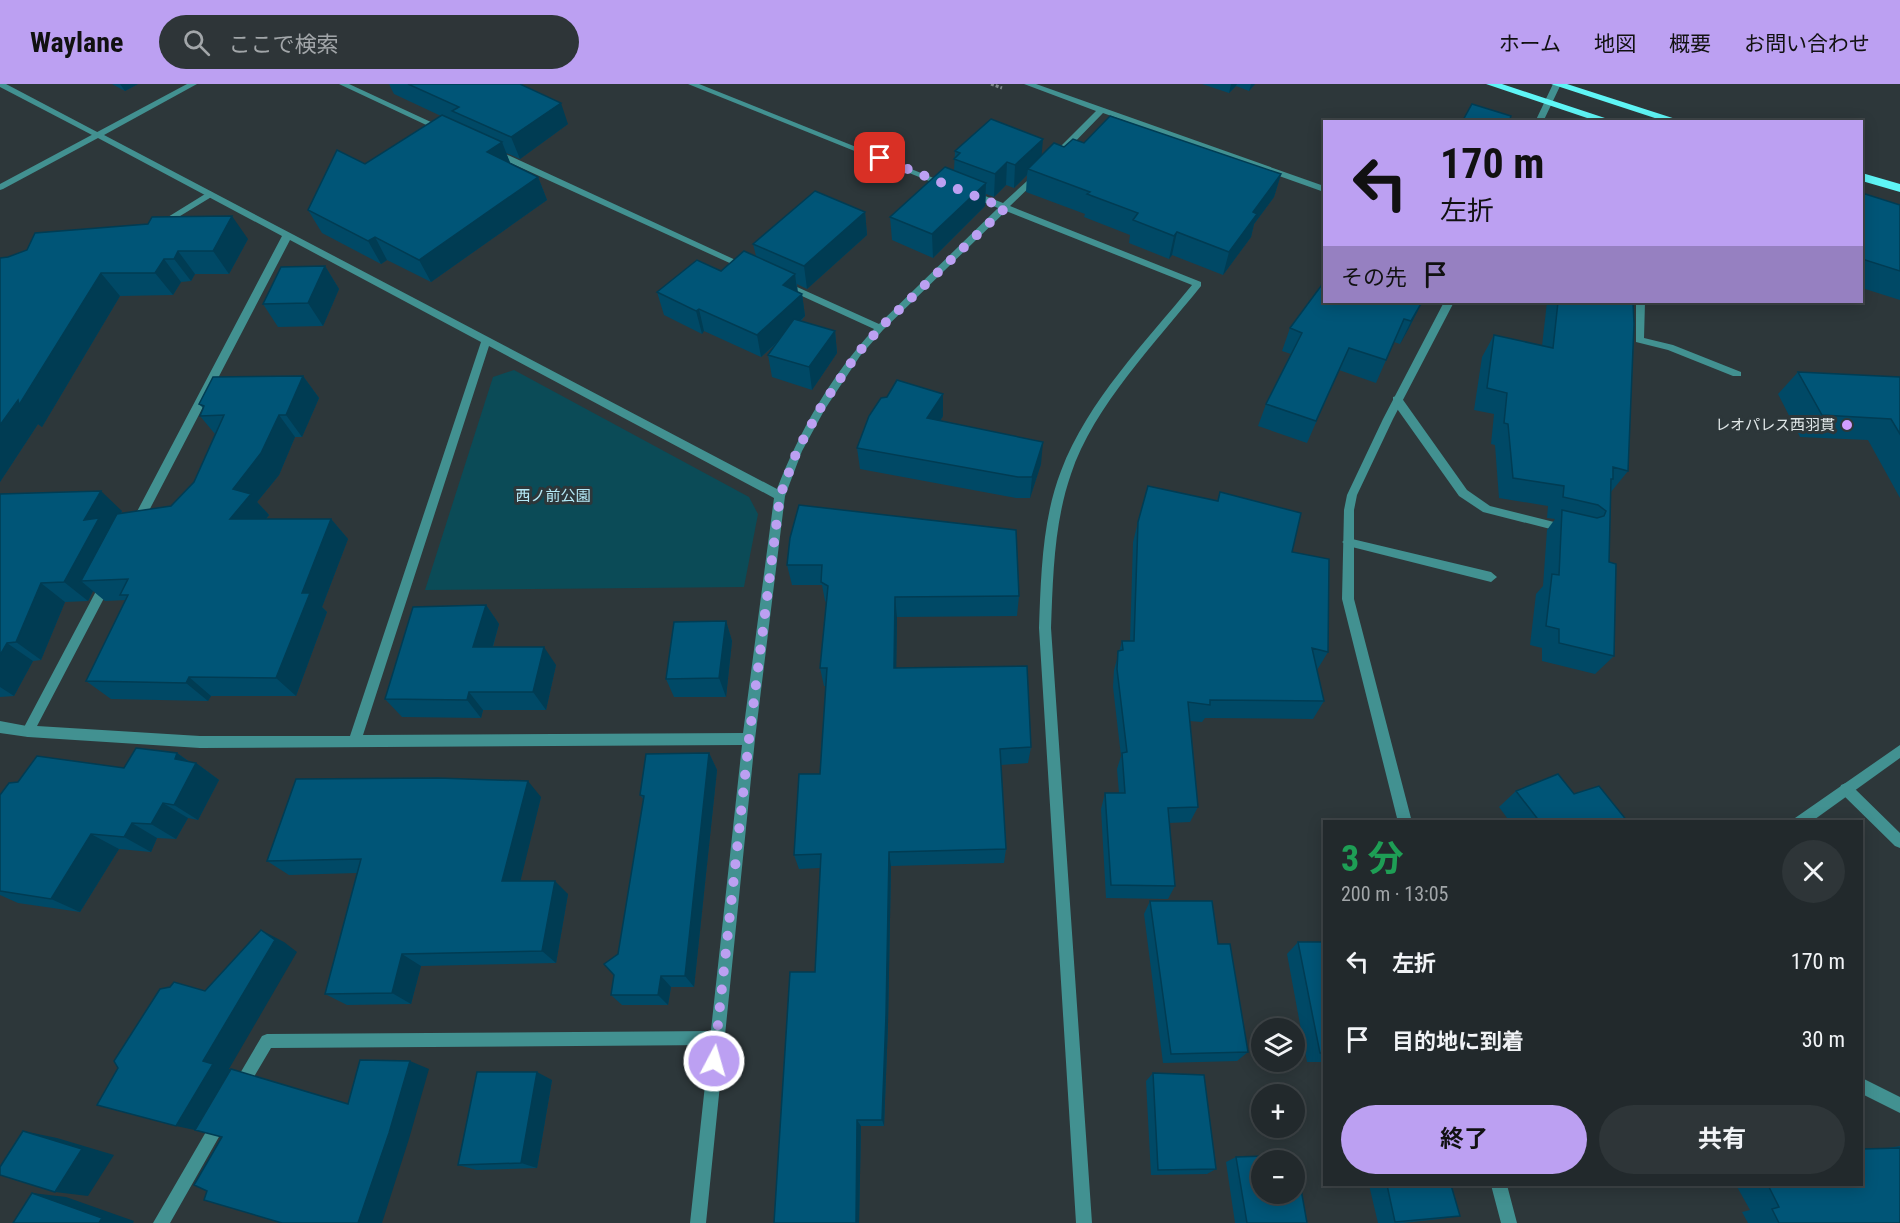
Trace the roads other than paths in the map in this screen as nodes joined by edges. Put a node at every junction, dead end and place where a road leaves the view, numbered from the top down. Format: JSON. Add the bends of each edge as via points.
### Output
{"nodes":[{"id":1,"x":0,"y":84,"type":"edge"},
{"id":2,"x":193,"y":84,"type":"edge"},
{"id":3,"x":343,"y":84,"type":"edge"},
{"id":4,"x":692,"y":84,"type":"edge"},
{"id":5,"x":1028,"y":84,"type":"edge"},
{"id":6,"x":1491,"y":84,"type":"edge"},
{"id":7,"x":1557,"y":84,"type":"edge"},
{"id":8,"x":1549,"y":102,"type":"junction"},
{"id":9,"x":1102,"y":110,"type":"junction"},
{"id":10,"x":1540,"y":120,"type":"edge"},
{"id":11,"x":1606,"y":120,"type":"edge"},
{"id":12,"x":1674,"y":120,"type":"edge"},
{"id":13,"x":450,"y":133,"type":"edge"},
{"id":14,"x":97,"y":134,"type":"junction"},
{"id":15,"x":483,"y":147,"type":"edge"},
{"id":16,"x":1863,"y":177,"type":"edge"},
{"id":17,"x":0,"y":187,"type":"edge"},
{"id":18,"x":1900,"y":188,"type":"edge"},
{"id":19,"x":1323,"y":189,"type":"edge"},
{"id":20,"x":210,"y":195,"type":"junction"},
{"id":21,"x":1005,"y":208,"type":"junction"},
{"id":22,"x":150,"y":231,"type":"edge"},
{"id":23,"x":287,"y":236,"type":"junction"},
{"id":24,"x":762,"y":274,"type":"edge"},
{"id":25,"x":773,"y":279,"type":"edge"},
{"id":26,"x":1448,"y":303,"type":"edge"},
{"id":27,"x":1640,"y":303,"type":"edge"},
{"id":28,"x":880,"y":328,"type":"junction"},
{"id":29,"x":486,"y":340,"type":"junction"},
{"id":30,"x":1737,"y":374,"type":"dead end"},
{"id":31,"x":1397,"y":400,"type":"junction"},
{"id":32,"x":780,"y":496,"type":"junction"},
{"id":33,"x":133,"y":531,"type":"edge"},
{"id":34,"x":1581,"y":532,"type":"edge"},
{"id":35,"x":1348,"y":542,"type":"junction"},
{"id":36,"x":111,"y":573,"type":"edge"},
{"id":37,"x":1491,"y":576,"type":"dead end"},
{"id":38,"x":0,"y":727,"type":"edge"},
{"id":39,"x":28,"y":731,"type":"junction"},
{"id":40,"x":749,"y":739,"type":"junction"},
{"id":41,"x":355,"y":741,"type":"junction"},
{"id":42,"x":1900,"y":751,"type":"edge"},
{"id":43,"x":1846,"y":789,"type":"junction"},
{"id":44,"x":1404,"y":820,"type":"edge"},
{"id":45,"x":1803,"y":820,"type":"edge"},
{"id":46,"x":1900,"y":842,"type":"edge"},
{"id":47,"x":716,"y":1038,"type":"junction"},
{"id":48,"x":1863,"y":1087,"type":"edge"},
{"id":49,"x":1900,"y":1105,"type":"edge"},
{"id":50,"x":1499,"y":1186,"type":"edge"},
{"id":51,"x":161,"y":1223,"type":"edge"},
{"id":52,"x":698,"y":1223,"type":"edge"},
{"id":53,"x":1084,"y":1223,"type":"edge"},
{"id":54,"x":1509,"y":1223,"type":"edge"}],
"edges":[{"from":1,"to":14,"type":"street"},
{"from":2,"to":14,"type":"street"},
{"from":3,"to":13,"type":"street"},
{"from":4,"to":21,"type":"street"},
{"from":5,"to":9,"type":"street"},
{"from":6,"to":8,"type":"highway"},
{"from":7,"to":8,"type":"street"},
{"from":7,"to":12,"type":"highway"},
{"from":8,"to":10,"type":"street"},
{"from":8,"to":11,"type":"highway"},
{"from":9,"to":19,"type":"street"},
{"from":9,"to":21,"type":"street"},
{"from":14,"to":17,"type":"street"},
{"from":14,"to":20,"type":"street"},
{"from":15,"to":24,"type":"street"},
{"from":16,"to":18,"type":"highway"},
{"from":20,"to":22,"type":"street"},
{"from":20,"to":23,"type":"street"},
{"from":21,"to":28,"type":"street"},
{"from":21,"to":53,"type":"street","via":[[1198,284],[1121,381],[1073,455],[1057,507],[1047,570],[1045,628]]},
{"from":23,"to":29,"type":"street"},
{"from":23,"to":33,"type":"street"},
{"from":25,"to":28,"type":"street"},
{"from":26,"to":31,"type":"street"},
{"from":27,"to":30,"type":"street","via":[[1639,340],[1670,347]]},
{"from":28,"to":32,"type":"street","via":[[821,407],[797,451]]},
{"from":29,"to":32,"type":"street"},
{"from":29,"to":41,"type":"street"},
{"from":31,"to":34,"type":"street","via":[[1463,493],[1487,508]]},
{"from":31,"to":35,"type":"street","via":[[1352,495]]},
{"from":32,"to":40,"type":"street"},
{"from":35,"to":37,"type":"street"},
{"from":35,"to":44,"type":"street","via":[[1348,599]]},
{"from":36,"to":39,"type":"street"},
{"from":38,"to":39,"type":"street"},
{"from":39,"to":41,"type":"street","via":[[200,742]]},
{"from":40,"to":41,"type":"street"},
{"from":40,"to":47,"type":"street"},
{"from":42,"to":43,"type":"street"},
{"from":43,"to":45,"type":"street"},
{"from":43,"to":46,"type":"street"},
{"from":47,"to":51,"type":"street","via":[[267,1041]]},
{"from":47,"to":52,"type":"street"},
{"from":48,"to":49,"type":"street"},
{"from":50,"to":54,"type":"street"}]}
